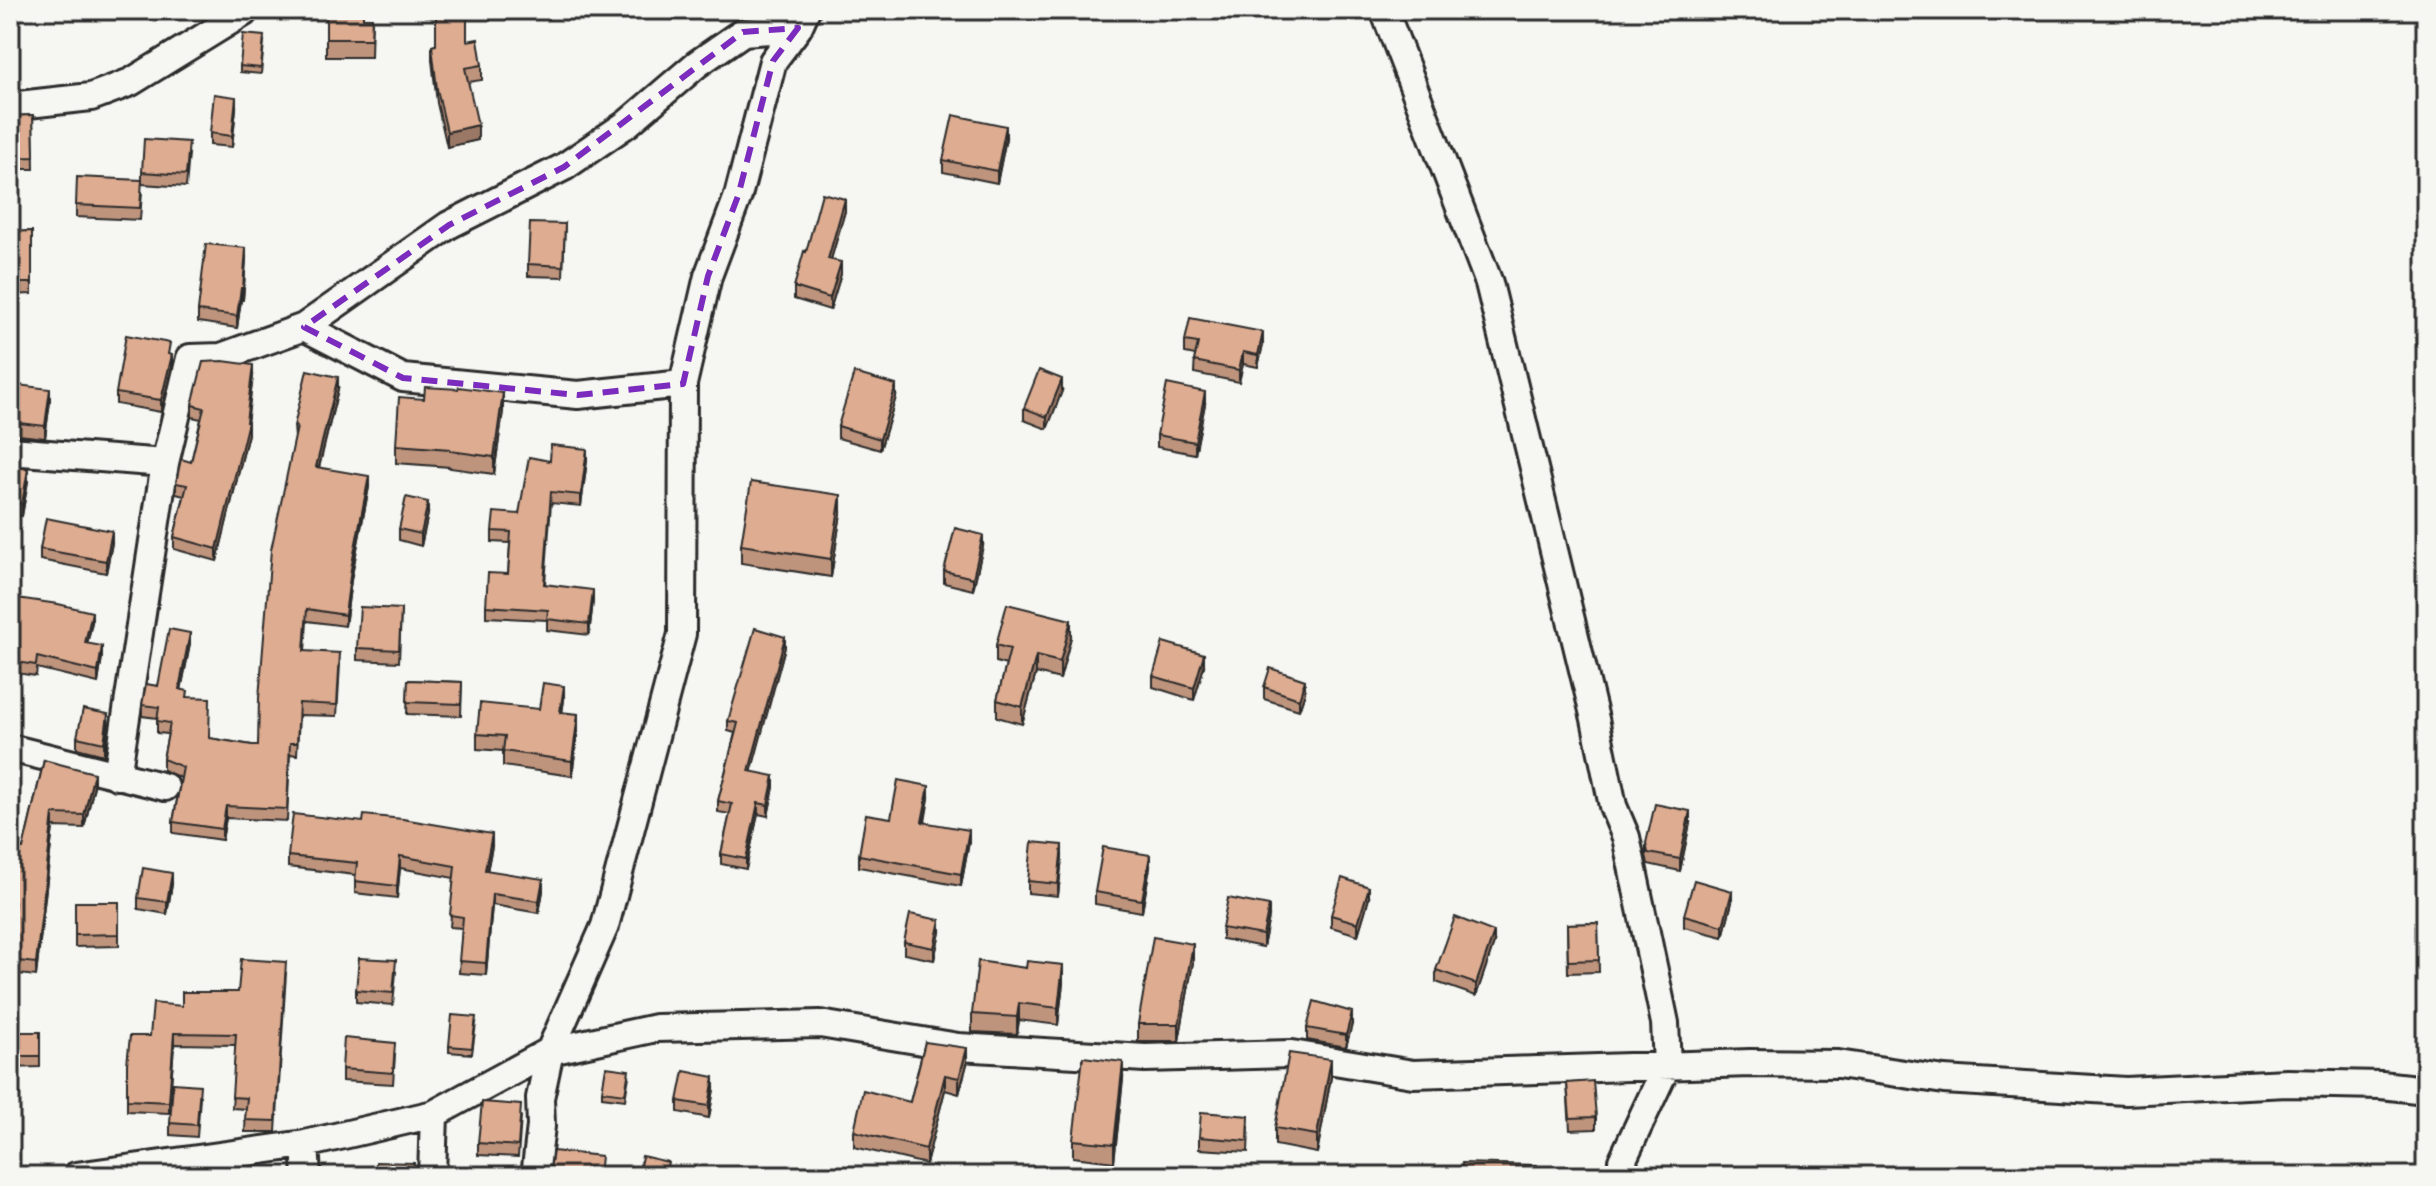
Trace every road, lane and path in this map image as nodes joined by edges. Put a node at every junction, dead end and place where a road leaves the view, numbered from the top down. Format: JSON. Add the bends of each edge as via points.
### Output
{"nodes":[{"id":1,"x":245,"y":10,"type":"edge"},
{"id":2,"x":1384,"y":10,"type":"edge"},
{"id":3,"x":802,"y":19,"type":"edge"},
{"id":4,"x":10,"y":106,"type":"edge"},
{"id":5,"x":304,"y":327,"type":"junction"},
{"id":6,"x":683,"y":384,"type":"junction"},
{"id":7,"x":10,"y":451,"type":"edge"},
{"id":8,"x":165,"y":463,"type":"junction"},
{"id":9,"x":10,"y":748,"type":"edge"},
{"id":10,"x":117,"y":776,"type":"junction"},
{"id":11,"x":165,"y":787,"type":"dead end"},
{"id":12,"x":550,"y":1051,"type":"junction"},
{"id":13,"x":1667,"y":1065,"type":"junction"},
{"id":14,"x":2426,"y":1090,"type":"edge"},
{"id":15,"x":434,"y":1114,"type":"junction"},
{"id":16,"x":305,"y":1144,"type":"junction"},
{"id":17,"x":186,"y":1169,"type":"edge"},
{"id":18,"x":1622,"y":1171,"type":"edge"},
{"id":19,"x":76,"y":1176,"type":"edge"},
{"id":20,"x":307,"y":1176,"type":"edge"},
{"id":21,"x":432,"y":1176,"type":"edge"},
{"id":22,"x":535,"y":1176,"type":"edge"}],
"edges":[{"from":1,"to":4,"type":"street","via":[[131,82],[91,97]]},
{"from":2,"to":13,"type":"street","via":[[1489,283],[1613,806],[1626,837],[1665,1023]]},
{"from":3,"to":5,"type":"street","via":[[743,32],[564,167],[449,225]]},
{"from":3,"to":6,"type":"street","via":[[773,61],[738,196],[708,276]]},
{"from":5,"to":6,"type":"street","via":[[403,378],[578,395]]},
{"from":5,"to":8,"type":"street","via":[[221,357],[190,358]]},
{"from":6,"to":12,"type":"street","via":[[682,634],[605,926]]},
{"from":7,"to":8,"type":"street"},
{"from":8,"to":10,"type":"street"},
{"from":9,"to":10,"type":"street"},
{"from":10,"to":11,"type":"street"},
{"from":12,"to":13,"type":"street","via":[[656,1028],[820,1024],[958,1047],[1145,1058],[1292,1054],[1413,1074]]},
{"from":12,"to":15,"type":"street"},
{"from":12,"to":22,"type":"street","via":[[540,1098]]},
{"from":13,"to":14,"type":"street","via":[[1838,1064],[1944,1080],[2126,1091],[2287,1083]]},
{"from":13,"to":18,"type":"street"},
{"from":15,"to":16,"type":"street"},
{"from":15,"to":21,"type":"street"},
{"from":16,"to":17,"type":"street"},
{"from":16,"to":20,"type":"street"},
{"from":17,"to":19,"type":"street"}]}
